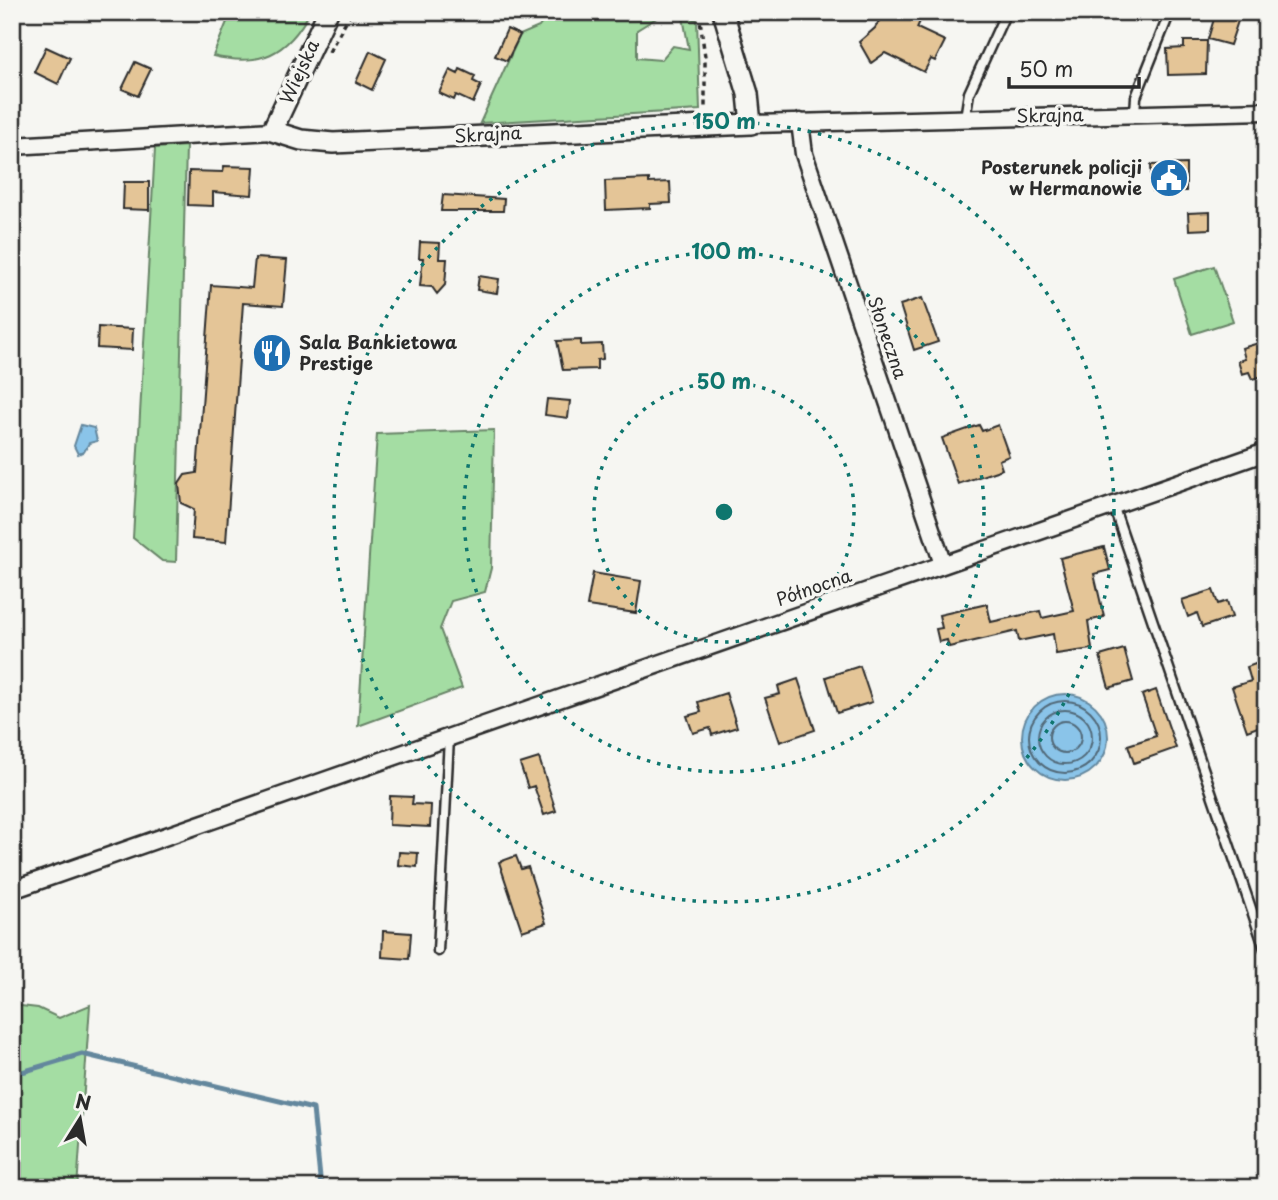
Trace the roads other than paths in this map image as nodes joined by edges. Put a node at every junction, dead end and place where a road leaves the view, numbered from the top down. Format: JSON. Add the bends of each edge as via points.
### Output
{"nodes":[{"id":1,"x":328,"y":12,"type":"edge"},
{"id":2,"x":723,"y":12,"type":"edge"},
{"id":3,"x":1006,"y":12,"type":"edge"},
{"id":4,"x":1170,"y":12,"type":"edge"},
{"id":5,"x":1266,"y":111,"type":"edge"},
{"id":6,"x":1135,"y":114,"type":"junction"},
{"id":7,"x":965,"y":118,"type":"junction"},
{"id":8,"x":800,"y":122,"type":"junction"},
{"id":9,"x":751,"y":124,"type":"junction"},
{"id":10,"x":272,"y":131,"type":"junction"},
{"id":11,"x":12,"y":146,"type":"edge"},
{"id":12,"x":1266,"y":452,"type":"edge"},
{"id":13,"x":1113,"y":505,"type":"junction"},
{"id":14,"x":943,"y":564,"type":"junction"},
{"id":15,"x":449,"y":735,"type":"junction"},
{"id":16,"x":12,"y":890,"type":"edge"},
{"id":17,"x":439,"y":951,"type":"dead end"},
{"id":18,"x":1266,"y":952,"type":"edge"}],
"edges":[{"from":1,"to":10,"type":"street","name":"Wiejska"},
{"from":2,"to":9,"type":"street","via":[[748,94]]},
{"from":3,"to":7,"type":"lane","via":[[969,93]]},
{"from":4,"to":6,"type":"lane","via":[[1136,97]]},
{"from":5,"to":6,"type":"street","name":"Skrajna"},
{"from":6,"to":7,"type":"street","name":"Skrajna"},
{"from":7,"to":8,"type":"street","name":"Skrajna"},
{"from":8,"to":9,"type":"street","name":"Skrajna"},
{"from":8,"to":14,"type":"street","name":"Słoneczna","via":[[809,167]]},
{"from":9,"to":10,"type":"street","name":"Skrajna","via":[[333,143]]},
{"from":10,"to":11,"type":"street","name":"Skrajna"},
{"from":12,"to":13,"type":"street","name":"Północna"},
{"from":13,"to":14,"type":"street","name":"Północna"},
{"from":13,"to":18,"type":"lane"},
{"from":14,"to":15,"type":"street","name":"Północna"},
{"from":15,"to":16,"type":"street","name":"Północna"},
{"from":15,"to":17,"type":"lane"}]}
